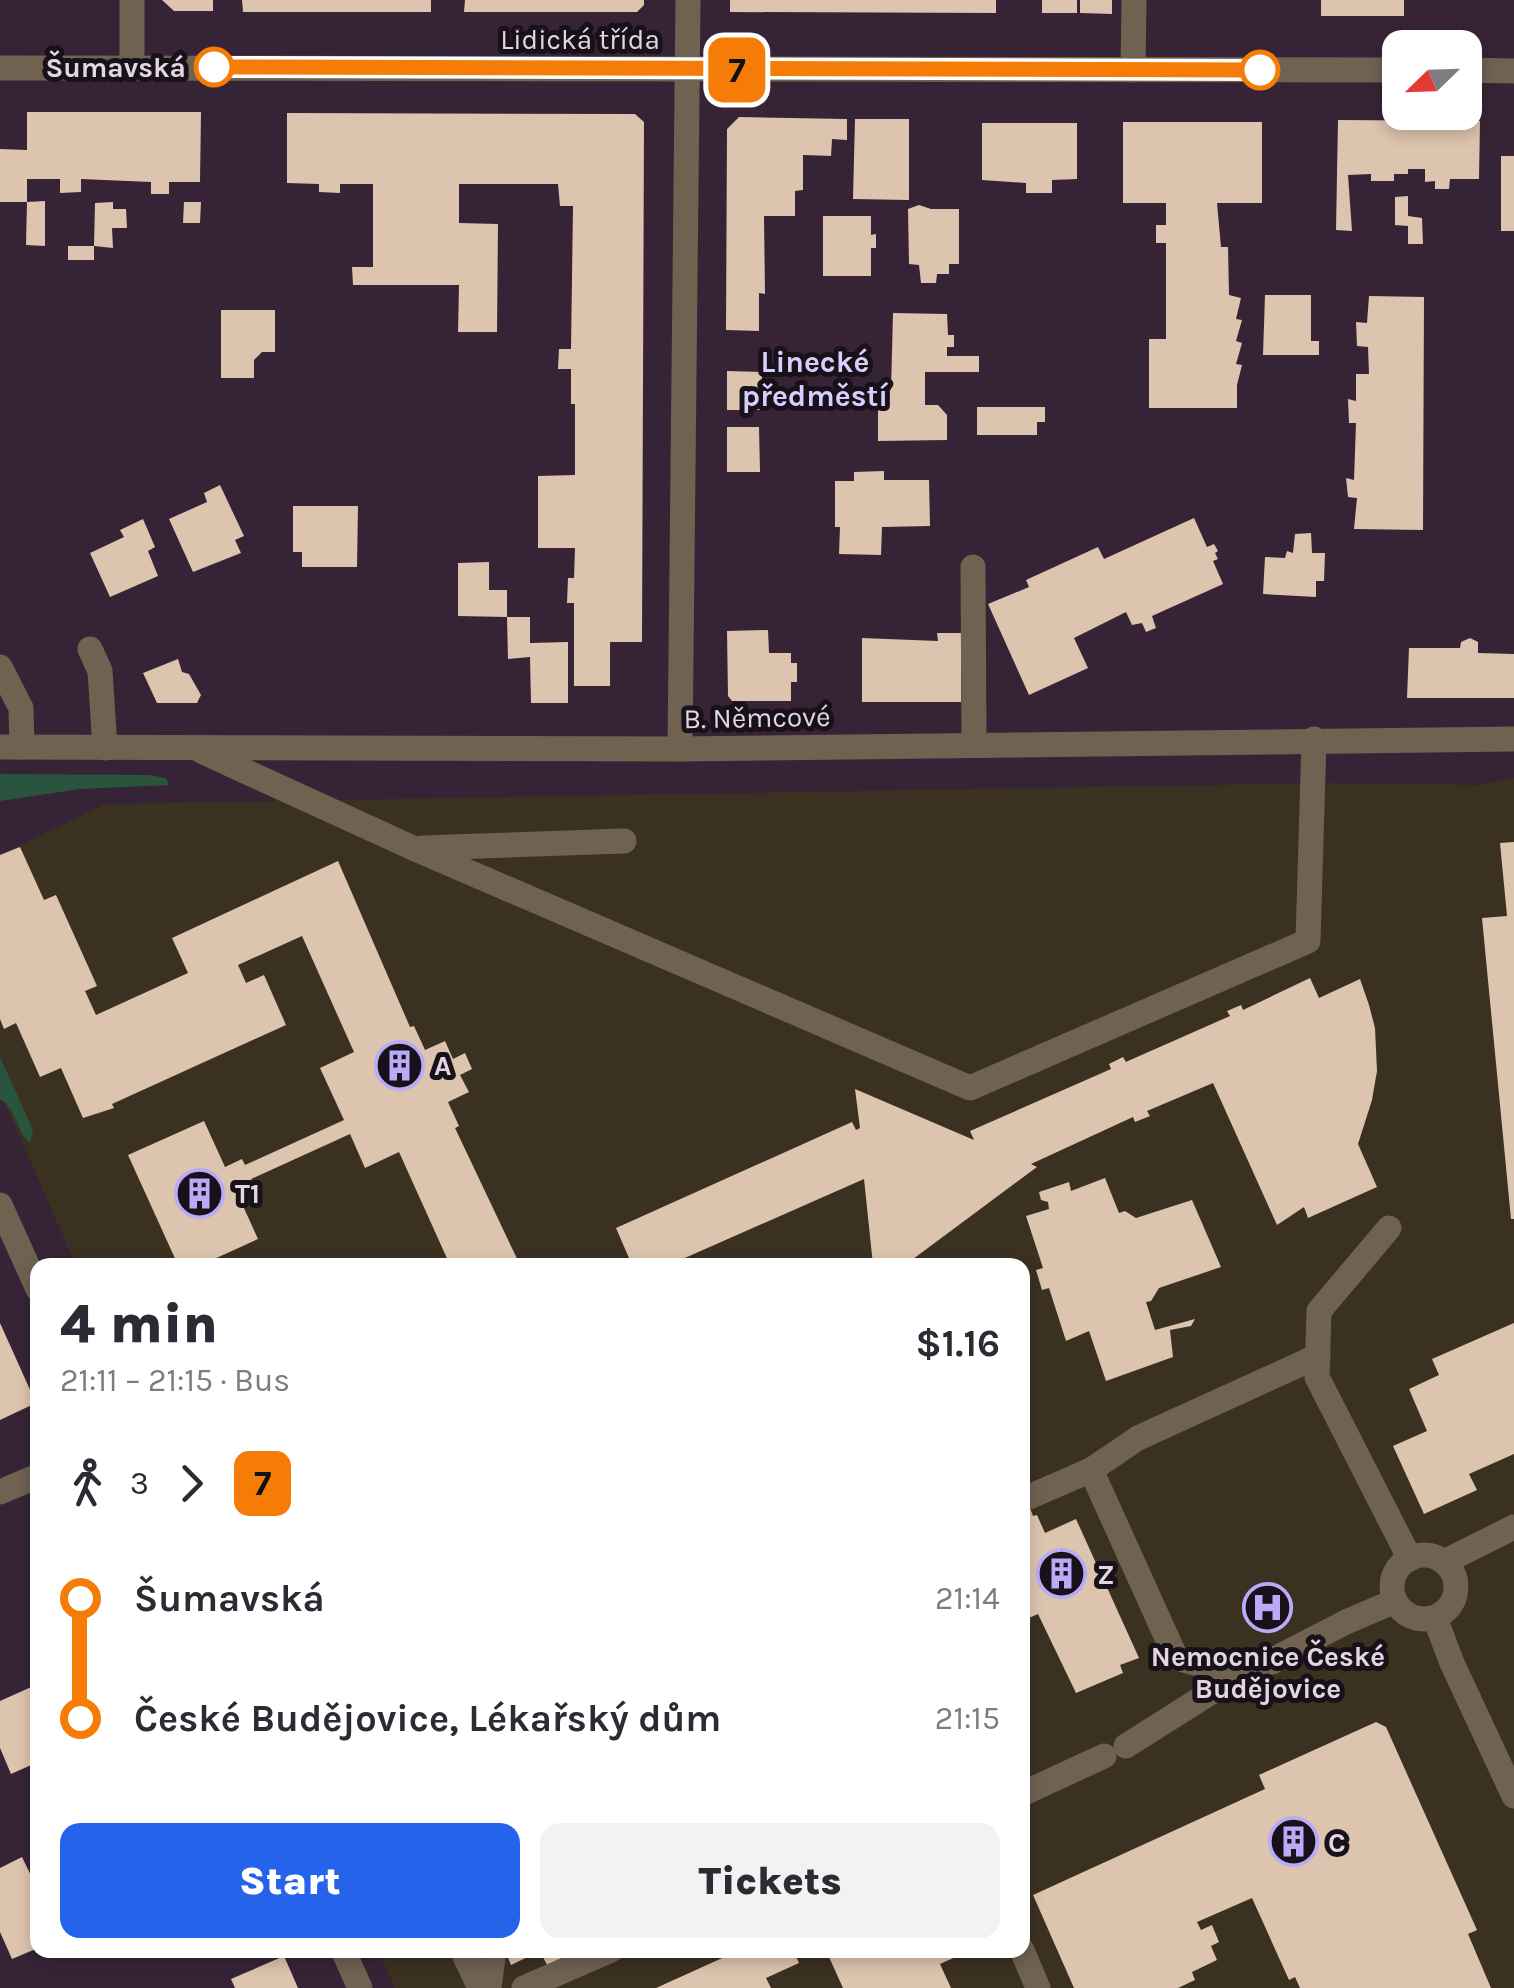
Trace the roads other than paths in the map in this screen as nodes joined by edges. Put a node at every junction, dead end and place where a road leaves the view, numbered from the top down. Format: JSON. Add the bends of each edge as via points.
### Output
{"nodes":[{"id":1,"x":132,"y":0,"type":"edge"},
{"id":2,"x":688,"y":0,"type":"edge"},
{"id":3,"x":1134,"y":0,"type":"edge"},
{"id":4,"x":0,"y":68,"type":"edge"},
{"id":5,"x":132,"y":68,"type":"junction"},
{"id":6,"x":687,"y":69,"type":"junction"},
{"id":7,"x":1134,"y":70,"type":"junction"},
{"id":8,"x":1382,"y":70,"type":"edge"},
{"id":9,"x":1482,"y":70,"type":"edge"},
{"id":10,"x":1514,"y":70,"type":"edge"},
{"id":11,"x":973,"y":568,"type":"dead end"},
{"id":12,"x":90,"y":650,"type":"dead end"},
{"id":13,"x":0,"y":667,"type":"edge"},
{"id":14,"x":1314,"y":739,"type":"junction"},
{"id":15,"x":1514,"y":739,"type":"edge"},
{"id":16,"x":974,"y":744,"type":"junction"},
{"id":17,"x":11,"y":747,"type":"edge"},
{"id":18,"x":105,"y":748,"type":"junction"},
{"id":19,"x":195,"y":748,"type":"junction"},
{"id":20,"x":680,"y":749,"type":"junction"},
{"id":21,"x":624,"y":841,"type":"dead end"},
{"id":22,"x":413,"y":848,"type":"junction"},
{"id":23,"x":0,"y":1205,"type":"edge"},
{"id":24,"x":1389,"y":1228,"type":"dead end"},
{"id":25,"x":30,"y":1271,"type":"edge"},
{"id":26,"x":1318,"y":1356,"type":"junction"},
{"id":27,"x":1091,"y":1470,"type":"junction"},
{"id":28,"x":30,"y":1479,"type":"edge"},
{"id":29,"x":0,"y":1492,"type":"edge"},
{"id":30,"x":1030,"y":1497,"type":"edge"},
{"id":31,"x":1514,"y":1526,"type":"edge"},
{"id":32,"x":1410,"y":1559,"type":"junction"},
{"id":33,"x":1444,"y":1562,"type":"junction"},
{"id":34,"x":1395,"y":1601,"type":"junction"},
{"id":35,"x":1435,"y":1618,"type":"junction"},
{"id":36,"x":1272,"y":1662,"type":"junction"},
{"id":37,"x":1030,"y":1790,"type":"edge"},
{"id":38,"x":1514,"y":1796,"type":"edge"},
{"id":39,"x":347,"y":1958,"type":"edge"},
{"id":40,"x":466,"y":1958,"type":"edge"},
{"id":41,"x":493,"y":1958,"type":"edge"},
{"id":42,"x":593,"y":1958,"type":"edge"},
{"id":43,"x":1025,"y":1958,"type":"edge"},
{"id":44,"x":360,"y":1988,"type":"edge"},
{"id":45,"x":480,"y":1988,"type":"edge"},
{"id":46,"x":489,"y":1988,"type":"edge"},
{"id":47,"x":524,"y":1988,"type":"edge"},
{"id":48,"x":1038,"y":1988,"type":"edge"}],
"edges":[{"from":1,"to":5,"type":"street"},
{"from":2,"to":6,"type":"street"},
{"from":3,"to":7,"type":"street"},
{"from":4,"to":5,"type":"street","name":"Lidická třída"},
{"from":5,"to":6,"type":"street","name":"Lidická třída"},
{"from":6,"to":7,"type":"street","name":"Lidická třída"},
{"from":6,"to":20,"type":"street"},
{"from":7,"to":8,"type":"street","name":"Lidická třída"},
{"from":9,"to":10,"type":"street"},
{"from":11,"to":16,"type":"street"},
{"from":12,"to":18,"type":"street","via":[[100,671]]},
{"from":13,"to":17,"type":"street","via":[[21,708]]},
{"from":14,"to":15,"type":"street","name":"B. Němcové"},
{"from":14,"to":16,"type":"street","name":"B. Němcové"},
{"from":14,"to":22,"type":"street","via":[[1308,941],[970,1088]]},
{"from":16,"to":20,"type":"street","name":"B. Němcové"},
{"from":17,"to":18,"type":"street","name":"B. Němcové"},
{"from":18,"to":19,"type":"street","name":"B. Němcové"},
{"from":19,"to":20,"type":"street","name":"B. Němcové"},
{"from":19,"to":22,"type":"street"},
{"from":21,"to":22,"type":"street"},
{"from":23,"to":25,"type":"street"},
{"from":24,"to":26,"type":"street","via":[[1319,1311]]},
{"from":26,"to":27,"type":"street","via":[[1138,1438]]},
{"from":26,"to":32,"type":"street","via":[[1317,1378]]},
{"from":27,"to":30,"type":"street"},
{"from":27,"to":36,"type":"street","via":[[1176,1658],[1212,1668]]},
{"from":28,"to":29,"type":"street"},
{"from":31,"to":33,"type":"street"},
{"from":32,"to":33,"type":"street","via":[[1427,1555]]},
{"from":32,"to":34,"type":"street","via":[[1396,1572]]},
{"from":33,"to":35,"type":"street","via":[[1455,1597]]},
{"from":34,"to":35,"type":"street","via":[[1408,1615]]},
{"from":34,"to":36,"type":"street"},
{"from":35,"to":38,"type":"street"},
{"from":36,"to":37,"type":"street","via":[[1115,1751]]},
{"from":39,"to":44,"type":"street"},
{"from":40,"to":45,"type":"street"},
{"from":41,"to":46,"type":"street"},
{"from":42,"to":47,"type":"street"},
{"from":43,"to":48,"type":"street"}]}
